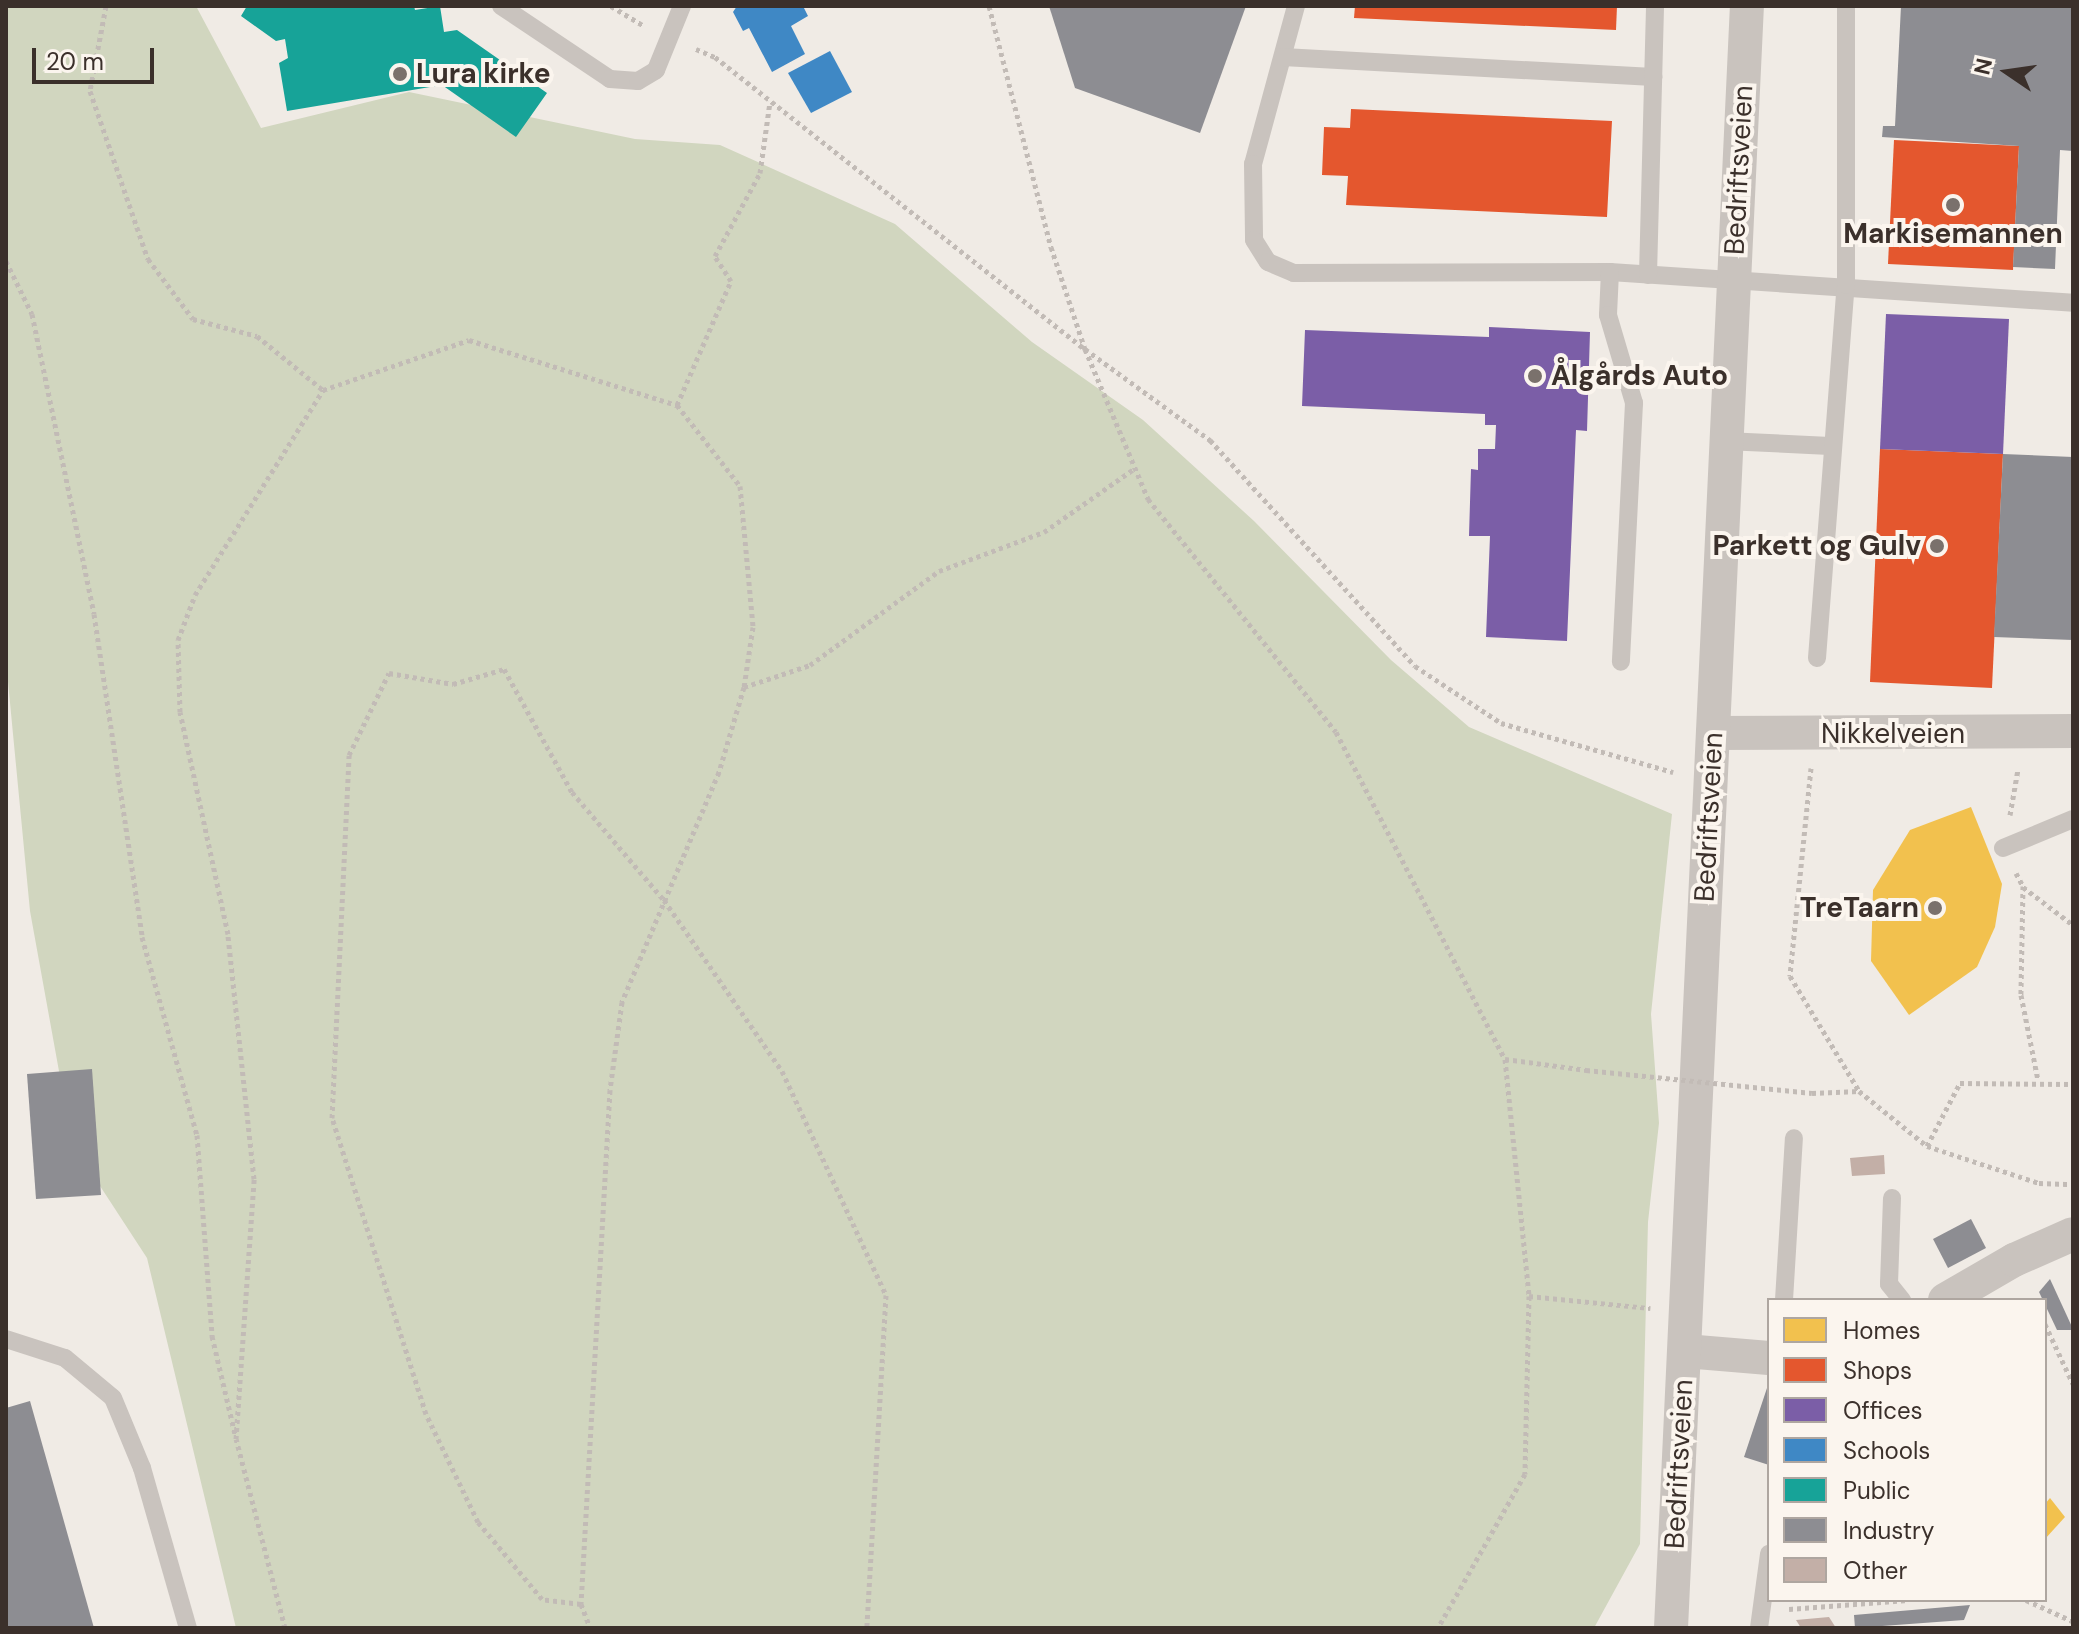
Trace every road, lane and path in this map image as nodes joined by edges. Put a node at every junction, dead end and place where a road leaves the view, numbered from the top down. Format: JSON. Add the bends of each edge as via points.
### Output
{"nodes":[{"id":1,"x":106,"y":6,"type":"edge"},
{"id":2,"x":501,"y":6,"type":"edge"},
{"id":3,"x":682,"y":6,"type":"edge"},
{"id":4,"x":989,"y":6,"type":"edge"},
{"id":5,"x":1296,"y":6,"type":"edge"},
{"id":6,"x":1655,"y":6,"type":"edge"},
{"id":7,"x":1747,"y":6,"type":"edge"},
{"id":8,"x":1846,"y":6,"type":"edge"},
{"id":9,"x":670,"y":38,"type":"junction"},
{"id":10,"x":1283,"y":57,"type":"junction"},
{"id":11,"x":1653,"y":77,"type":"junction"},
{"id":12,"x":770,"y":102,"type":"junction"},
{"id":13,"x":6,"y":261,"type":"edge"},
{"id":14,"x":1610,"y":272,"type":"junction"},
{"id":15,"x":1648,"y":275,"type":"junction"},
{"id":16,"x":1733,"y":281,"type":"junction"},
{"id":17,"x":1846,"y":285,"type":"junction"},
{"id":18,"x":2073,"y":303,"type":"edge"},
{"id":19,"x":1085,"y":349,"type":"junction"},
{"id":20,"x":323,"y":390,"type":"junction"},
{"id":21,"x":677,"y":405,"type":"junction"},
{"id":22,"x":1725,"y":441,"type":"junction"},
{"id":23,"x":1830,"y":446,"type":"junction"},
{"id":24,"x":1135,"y":468,"type":"junction"},
{"id":25,"x":1817,"y":658,"type":"dead end"},
{"id":26,"x":1621,"y":662,"type":"dead end"},
{"id":27,"x":744,"y":687,"type":"junction"},
{"id":28,"x":2073,"y":731,"type":"edge"},
{"id":29,"x":1713,"y":733,"type":"junction"},
{"id":30,"x":1796,"y":764,"type":"dead end"},
{"id":31,"x":1710,"y":780,"type":"junction"},
{"id":32,"x":2073,"y":819,"type":"edge"},
{"id":33,"x":2003,"y":848,"type":"joint"},
{"id":34,"x":2023,"y":886,"type":"junction"},
{"id":35,"x":664,"y":900,"type":"junction"},
{"id":36,"x":2073,"y":925,"type":"edge"},
{"id":37,"x":1505,"y":1059,"type":"junction"},
{"id":38,"x":2038,"y":1080,"type":"junction"},
{"id":39,"x":2073,"y":1084,"type":"edge"},
{"id":40,"x":1859,"y":1091,"type":"junction"},
{"id":41,"x":1794,"y":1138,"type":"dead end"},
{"id":42,"x":1927,"y":1146,"type":"junction"},
{"id":43,"x":2073,"y":1184,"type":"edge"},
{"id":44,"x":1892,"y":1198,"type":"dead end"},
{"id":45,"x":2073,"y":1234,"type":"edge"},
{"id":46,"x":1529,"y":1296,"type":"junction"},
{"id":47,"x":1784,"y":1298,"type":"edge"},
{"id":48,"x":1900,"y":1298,"type":"edge"},
{"id":49,"x":1949,"y":1298,"type":"edge"},
{"id":50,"x":1687,"y":1311,"type":"junction"},
{"id":51,"x":2047,"y":1328,"type":"edge"},
{"id":52,"x":6,"y":1339,"type":"edge"},
{"id":53,"x":1685,"y":1351,"type":"junction"},
{"id":54,"x":1767,"y":1358,"type":"edge"},
{"id":55,"x":2073,"y":1384,"type":"edge"},
{"id":56,"x":236,"y":1439,"type":"junction"},
{"id":57,"x":1767,"y":1569,"type":"edge"},
{"id":58,"x":1893,"y":1602,"type":"edge"},
{"id":59,"x":2030,"y":1602,"type":"edge"},
{"id":60,"x":581,"y":1604,"type":"junction"},
{"id":61,"x":1760,"y":1620,"type":"edge"},
{"id":62,"x":2073,"y":1622,"type":"edge"},
{"id":63,"x":188,"y":1628,"type":"edge"},
{"id":64,"x":285,"y":1628,"type":"edge"},
{"id":65,"x":590,"y":1628,"type":"edge"},
{"id":66,"x":867,"y":1628,"type":"edge"},
{"id":67,"x":1438,"y":1628,"type":"edge"},
{"id":68,"x":1671,"y":1628,"type":"edge"}],
"edges":[{"from":1,"to":20,"type":"path","via":[[90,91],[148,259],[193,319],[257,336]]},
{"from":2,"to":9,"type":"lane","via":[[610,79],[638,81],[656,70]]},
{"from":3,"to":9,"type":"lane"},
{"from":4,"to":19,"type":"path","via":[[1051,247]]},
{"from":5,"to":10,"type":"lane"},
{"from":6,"to":11,"type":"lane"},
{"from":7,"to":16,"type":"street","name":"Bedriftsveien"},
{"from":8,"to":17,"type":"lane"},
{"from":9,"to":12,"type":"path","via":[[715,57]]},
{"from":10,"to":11,"type":"lane"},
{"from":10,"to":14,"type":"lane","via":[[1253,164],[1254,240],[1268,262],[1294,273]]},
{"from":11,"to":15,"type":"lane"},
{"from":12,"to":19,"type":"path"},
{"from":12,"to":21,"type":"path","via":[[760,173],[715,256],[731,281]]},
{"from":13,"to":56,"type":"path","via":[[32,314],[94,614],[142,937],[197,1135],[212,1336]]},
{"from":14,"to":15,"type":"lane"},
{"from":14,"to":26,"type":"lane","via":[[1608,315],[1634,403]]},
{"from":15,"to":16,"type":"lane"},
{"from":16,"to":17,"type":"lane"},
{"from":16,"to":22,"type":"street","name":"Bedriftsveien"},
{"from":17,"to":18,"type":"lane"},
{"from":17,"to":23,"type":"lane"},
{"from":19,"to":24,"type":"path"},
{"from":19,"to":31,"type":"path","via":[[1210,440],[1415,666],[1501,723],[1636,764]]},
{"from":20,"to":21,"type":"path","via":[[469,340]]},
{"from":20,"to":56,"type":"path","via":[[195,595],[178,640],[180,712],[228,934],[254,1179]]},
{"from":21,"to":27,"type":"path","via":[[740,486],[753,627]]},
{"from":22,"to":23,"type":"lane"},
{"from":22,"to":29,"type":"street","name":"Bedriftsveien"},
{"from":23,"to":25,"type":"lane"},
{"from":24,"to":27,"type":"path","via":[[1044,532],[939,571],[810,665]]},
{"from":24,"to":37,"type":"path","via":[[1148,499],[1336,732]]},
{"from":27,"to":35,"type":"path","via":[[719,772]]},
{"from":28,"to":29,"type":"street","name":"Nikkelveien"},
{"from":29,"to":31,"type":"street","name":"Bedriftsveien"},
{"from":30,"to":40,"type":"path","via":[[1811,765],[1790,976]]},
{"from":31,"to":50,"type":"street","name":"Bedriftsveien"},
{"from":32,"to":33,"type":"lane"},
{"from":33,"to":34,"type":"path"},
{"from":34,"to":36,"type":"path"},
{"from":34,"to":38,"type":"path","via":[[2021,995]]},
{"from":35,"to":60,"type":"path","via":[[622,1002],[610,1090]]},
{"from":35,"to":60,"type":"path","via":[[572,792],[504,669],[453,684],[389,673],[349,755],[332,1118],[426,1414],[478,1522],[542,1599]]},
{"from":35,"to":66,"type":"path","via":[[782,1071],[886,1295]]},
{"from":37,"to":40,"type":"path","bridge":true,"via":[[1812,1093]]},
{"from":37,"to":46,"type":"path"},
{"from":38,"to":39,"type":"path"},
{"from":38,"to":42,"type":"path","via":[[1960,1083]]},
{"from":40,"to":42,"type":"path"},
{"from":41,"to":47,"type":"lane"},
{"from":42,"to":43,"type":"path","via":[[2039,1183]]},
{"from":44,"to":48,"type":"lane","via":[[1889,1284]]},
{"from":45,"to":49,"type":"street"},
{"from":46,"to":50,"type":"path"},
{"from":46,"to":67,"type":"path","via":[[1525,1474]]},
{"from":50,"to":53,"type":"street","name":"Bedriftsveien"},
{"from":51,"to":55,"type":"path"},
{"from":52,"to":63,"type":"lane","via":[[65,1358],[113,1398],[142,1468]]},
{"from":53,"to":54,"type":"street"},
{"from":53,"to":68,"type":"street","name":"Bedriftsveien"},
{"from":56,"to":64,"type":"path"},
{"from":57,"to":61,"type":"lane"},
{"from":58,"to":61,"type":"path"},
{"from":59,"to":62,"type":"path"},
{"from":60,"to":65,"type":"path"}]}
